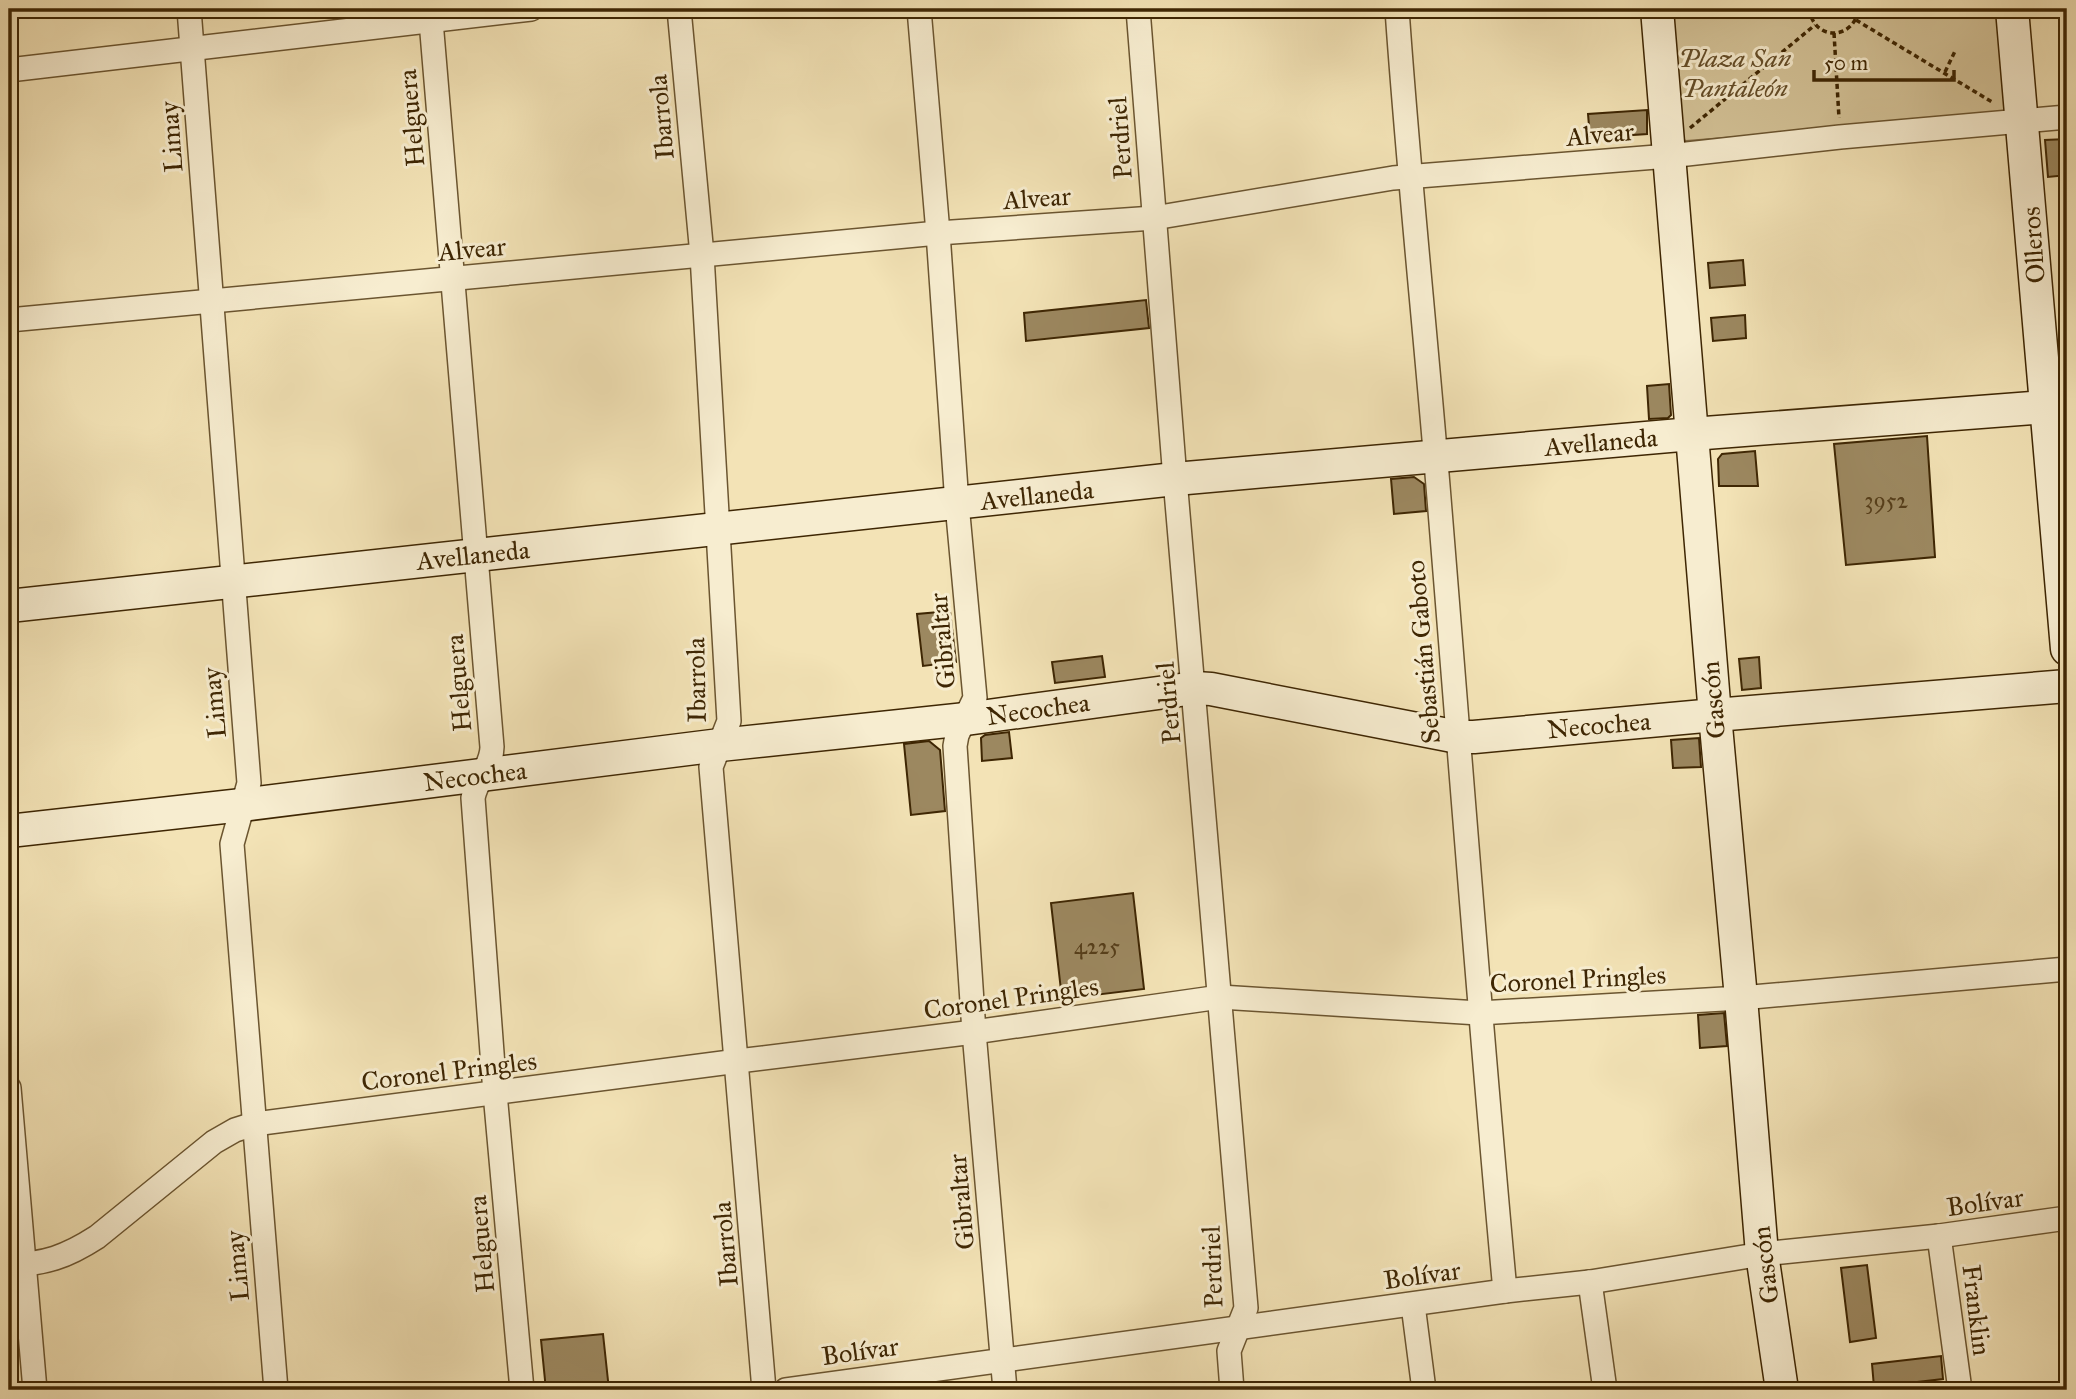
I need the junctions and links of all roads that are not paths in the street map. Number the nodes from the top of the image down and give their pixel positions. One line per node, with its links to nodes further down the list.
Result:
1 (189, 9): 11 (street, Limay)
2 (531, 9): 9 (street)
3 (679, 9): 19 (street, Ibarrola)
4 (919, 9): 18 (street, Gibraltar)
5 (1138, 9): 17 (street, Perdriel)
6 (1397, 9): 16 (street, Sebastián Gaboto)
7 (1657, 9): 15 (street, Gascón)
8 (2012, 9): 14 (street, Olleros)
9 (431, 15): 10 (street); 20 (street, Helguera)
10 (397, 16): 11 (street)
11 (192, 47): 12 (street); 21 (street, Limay)
12 (9, 70)
13 (2067, 117): 14 (street, Alvear)
14 (2023, 120): 15 (street, Alvear); 23 (street, Olleros)
15 (1669, 156): 16 (street, Alvear); 24 (street, Gascón)
16 (1409, 177): 17 (street, Alvear); 25 (street, Sebastián Gaboto)
17 (1154, 218): 18 (street, Alvear); 26 (street, Perdriel)
18 (939, 233): 19 (street, Alvear); 27 (street, Gibraltar)
19 (702, 255): 20 (street, Alvear); 28 (street, Ibarrola)
20 (452, 279): 21 (street, Alvear); 29 (street, Helguera)
21 (211, 302): 22 (street, Alvear); 30 (street, Limay)
22 (9, 320)
23 (2056, 406): 24 (street, Avellaneda); 32 (street, Olleros)
24 (1692, 434): 25 (street, Avellaneda); 35 (street, Gascón)
25 (1435, 457): 26 (street, Avellaneda); 37 (street, Sebastián Gaboto)
26 (1175, 479): 27 (street, Avellaneda); 34 (street, Perdriel)
27 (957, 504): 28 (street, Avellaneda); 36 (street, Gibraltar)
28 (716, 529): 29 (street, Avellaneda); 38 (street, Ibarrola)
29 (475, 554): 30 (street, Avellaneda); 39 (street, Helguera)
30 (232, 583): 31 (street, Avellaneda); 40 (street, Limay)
31 (9, 606)
32 (2067, 649)
33 (2067, 686): 35 (street, Necochea)
34 (1195, 688): 36 (street, Necochea); 37 (street, Necochea); 43 (street, Perdriel)
35 (1714, 715): 37 (street, Necochea); 44 (street, Gascón)
36 (966, 719): 38 (street, Necochea); 46 (street, Gibraltar)
37 (1458, 737): 45 (street, Sebastián Gaboto)
38 (720, 744): 39 (street, Necochea); 47 (street, Ibarrola)
39 (482, 775): 40 (street, Necochea); 49 (street, Helguera)
40 (242, 805): 41 (street, Necochea); 50 (street, Limay)
41 (9, 831)
42 (2067, 969): 44 (street, Coronel Pringles)
43 (1220, 997): 45 (street, Coronel Pringles); 46 (street, Coronel Pringles); 58 (street, Perdriel)
44 (1741, 998): 45 (street, Coronel Pringles); 53 (street, Gascón)
45 (1479, 1013): 56 (street, Sebastián Gaboto)
46 (974, 1032): 47 (street, Coronel Pringles); 59 (street, Gibraltar)
47 (738, 1061): 49 (street, Coronel Pringles); 63 (street, Ibarrola)
48 (9, 1088): 54 (street)
49 (495, 1093): 50 (street, Coronel Pringles); 62 (street, Helguera)
50 (254, 1124): 54 (street, Coronel Pringles); 61 (street, Limay)
51 (2067, 1218): 52 (street, Bolívar)
52 (1939, 1236): 53 (street, Bolívar); 70 (street, Franklin)
53 (1762, 1254): 55 (street, Bolívar); 69 (street, Gascón)
54 (16, 1265): 60 (street)
55 (1590, 1282): 56 (street, Bolívar); 68 (street)
56 (1505, 1291): 57 (street, Bolívar)
57 (1413, 1305): 58 (street, Bolívar); 67 (street)
58 (1237, 1329): 59 (street, Bolívar); 66 (street, Perdriel)
59 (1003, 1359): 64 (street, Bolívar); 65 (street, Gibraltar)
60 (35, 1390)
61 (275, 1390)
62 (522, 1390)
63 (764, 1390)
64 (786, 1390)
65 (1005, 1390)
66 (1232, 1390)
67 (1424, 1390)
68 (1605, 1390)
69 (1782, 1390)
70 (1959, 1390)

